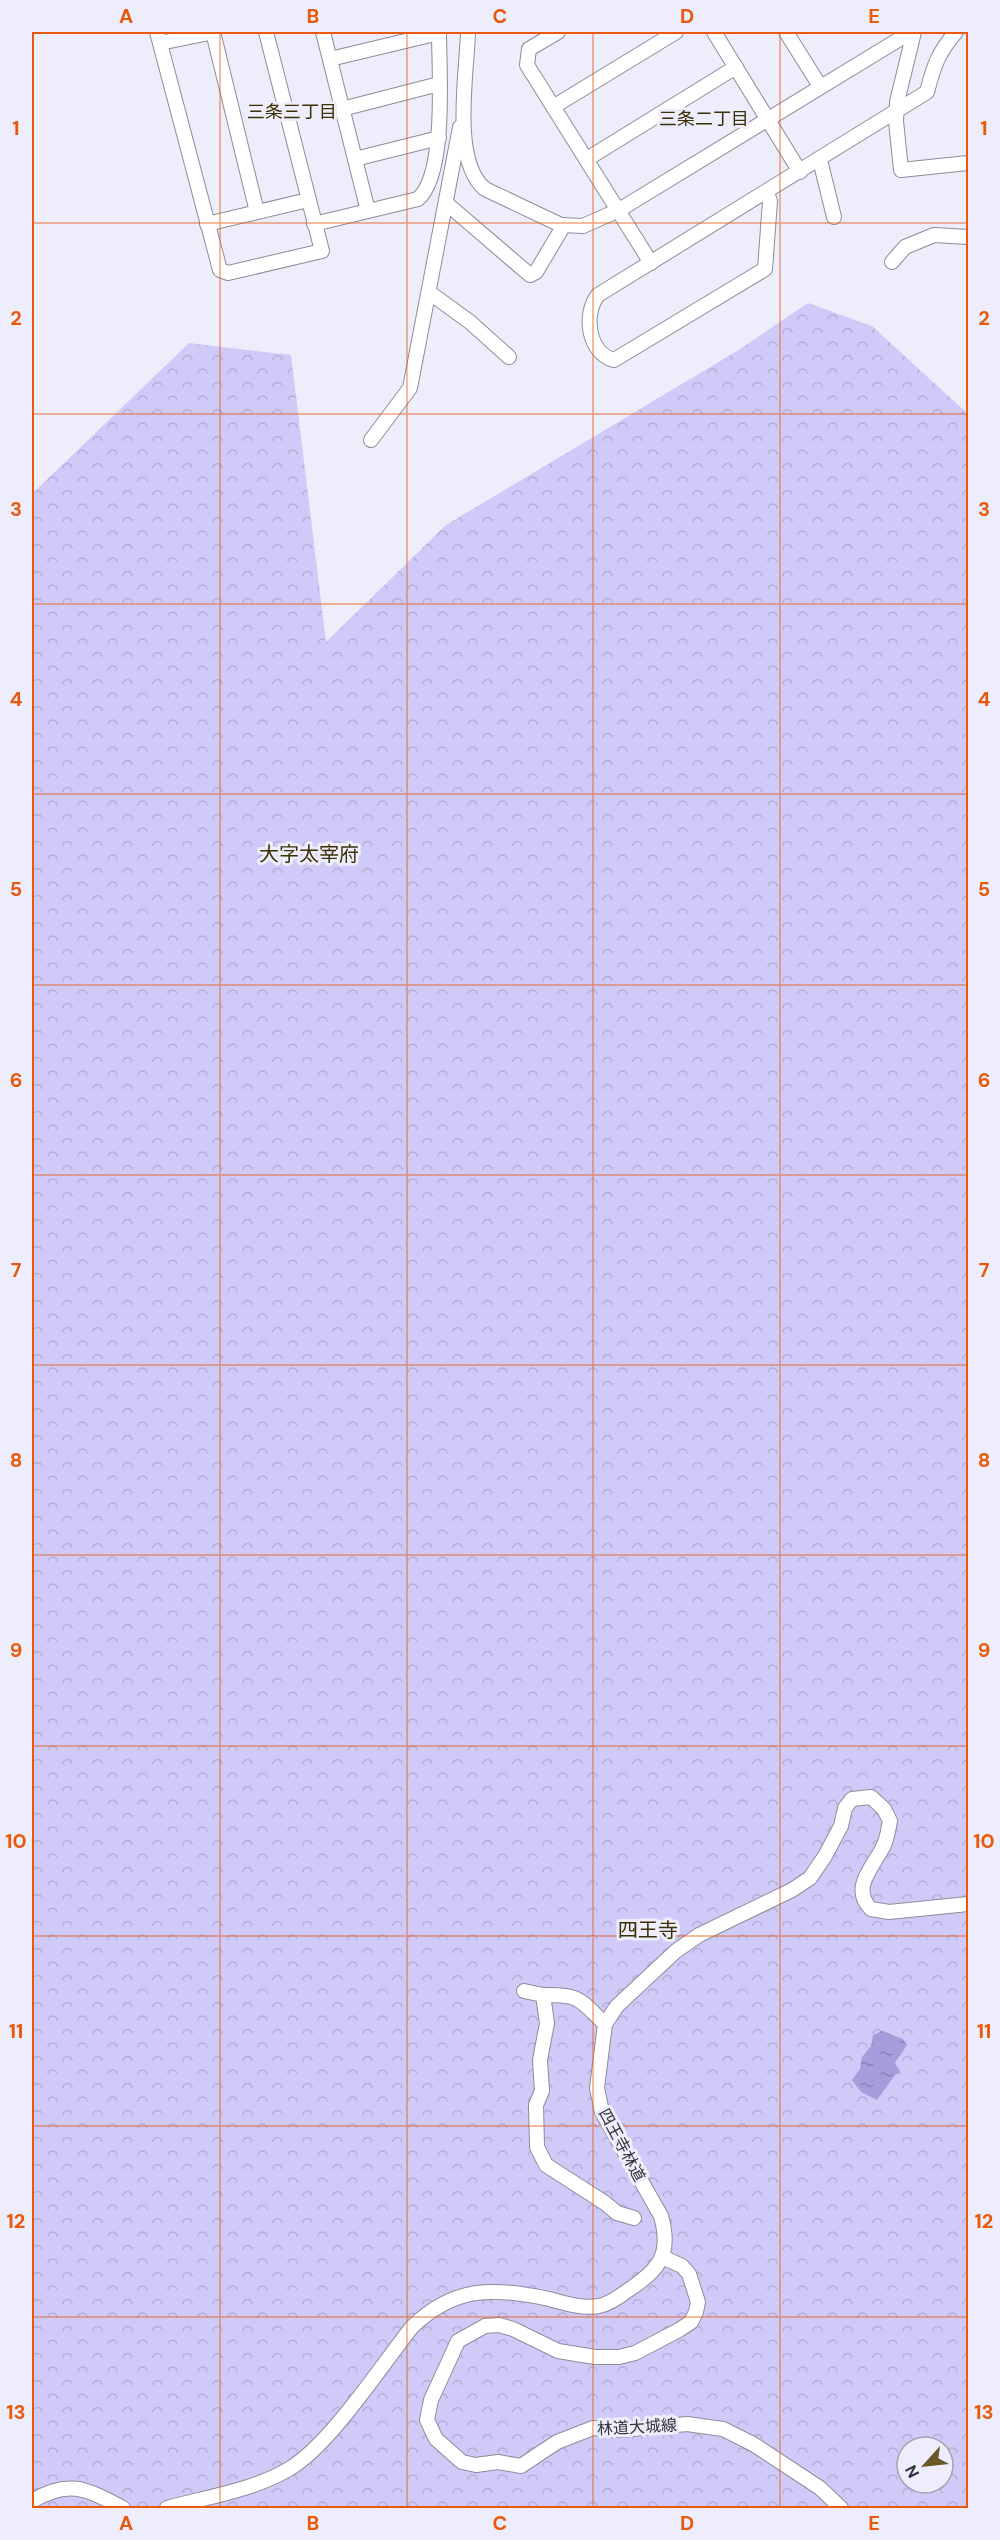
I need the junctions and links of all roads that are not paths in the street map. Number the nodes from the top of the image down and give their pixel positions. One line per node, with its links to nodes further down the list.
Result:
1 (213, 32): 12 (street); 33 (street)
2 (266, 32): 29 (street)
3 (323, 32): 13 (street)
4 (439, 32): 13 (street); 15 (street)
5 (468, 32): 18 (street)
6 (558, 32): 17 (street)
7 (676, 32): 17 (street)
8 (714, 32): 14 (street)
9 (788, 32): 16 (street)
10 (913, 32): 16 (street); 20 (street)
11 (956, 32): 20 (street)
12 (158, 37): 35 (street)
13 (330, 59): 19 (street)
14 (736, 67): 21 (street); 24 (street)
15 (439, 84): 19 (street); 22 (street)
16 (820, 86): 21 (street)
17 (553, 106): 24 (street)
18 (465, 108): 30 (street); 37 (street)
19 (342, 109): 23 (street)
20 (897, 112): 25 (street); 26 (street)
21 (767, 119): 27 (street); 31 (street)
22 (439, 138): 23 (street); 32 (street)
23 (355, 159): 32 (street)
24 (587, 159): 31 (street)
25 (820, 160): 27 (street); 34 (street)
26 (969, 163)
27 (800, 172): 28 (street)
28 (767, 193): 40 (street); 40 (street)
29 (308, 200): 33 (street); 36 (street)
30 (446, 203): 37 (street); 41 (street)
31 (619, 210): 37 (street); 40 (street)
32 (368, 211): 36 (street)
33 (257, 212): 35 (street)
34 (834, 217)
35 (207, 224): 36 (street)
36 (314, 224)
37 (564, 225)
38 (968, 237): 39 (street)
39 (892, 262)
40 (651, 263)
41 (430, 293): 42 (street); 43 (street)
42 (509, 357)
43 (371, 440)
44 (969, 1904): 47 (street)
45 (524, 1991): 46 (street)
46 (543, 1995): 47 (street); 48 (street)
47 (605, 2024): 49 (street, 四王寺林道)
48 (634, 2218)
49 (662, 2257): 52 (street); 53 (street, 林道大城線)
50 (32, 2500): 51 (street)
51 (123, 2508)
52 (167, 2508)
53 (841, 2508)

